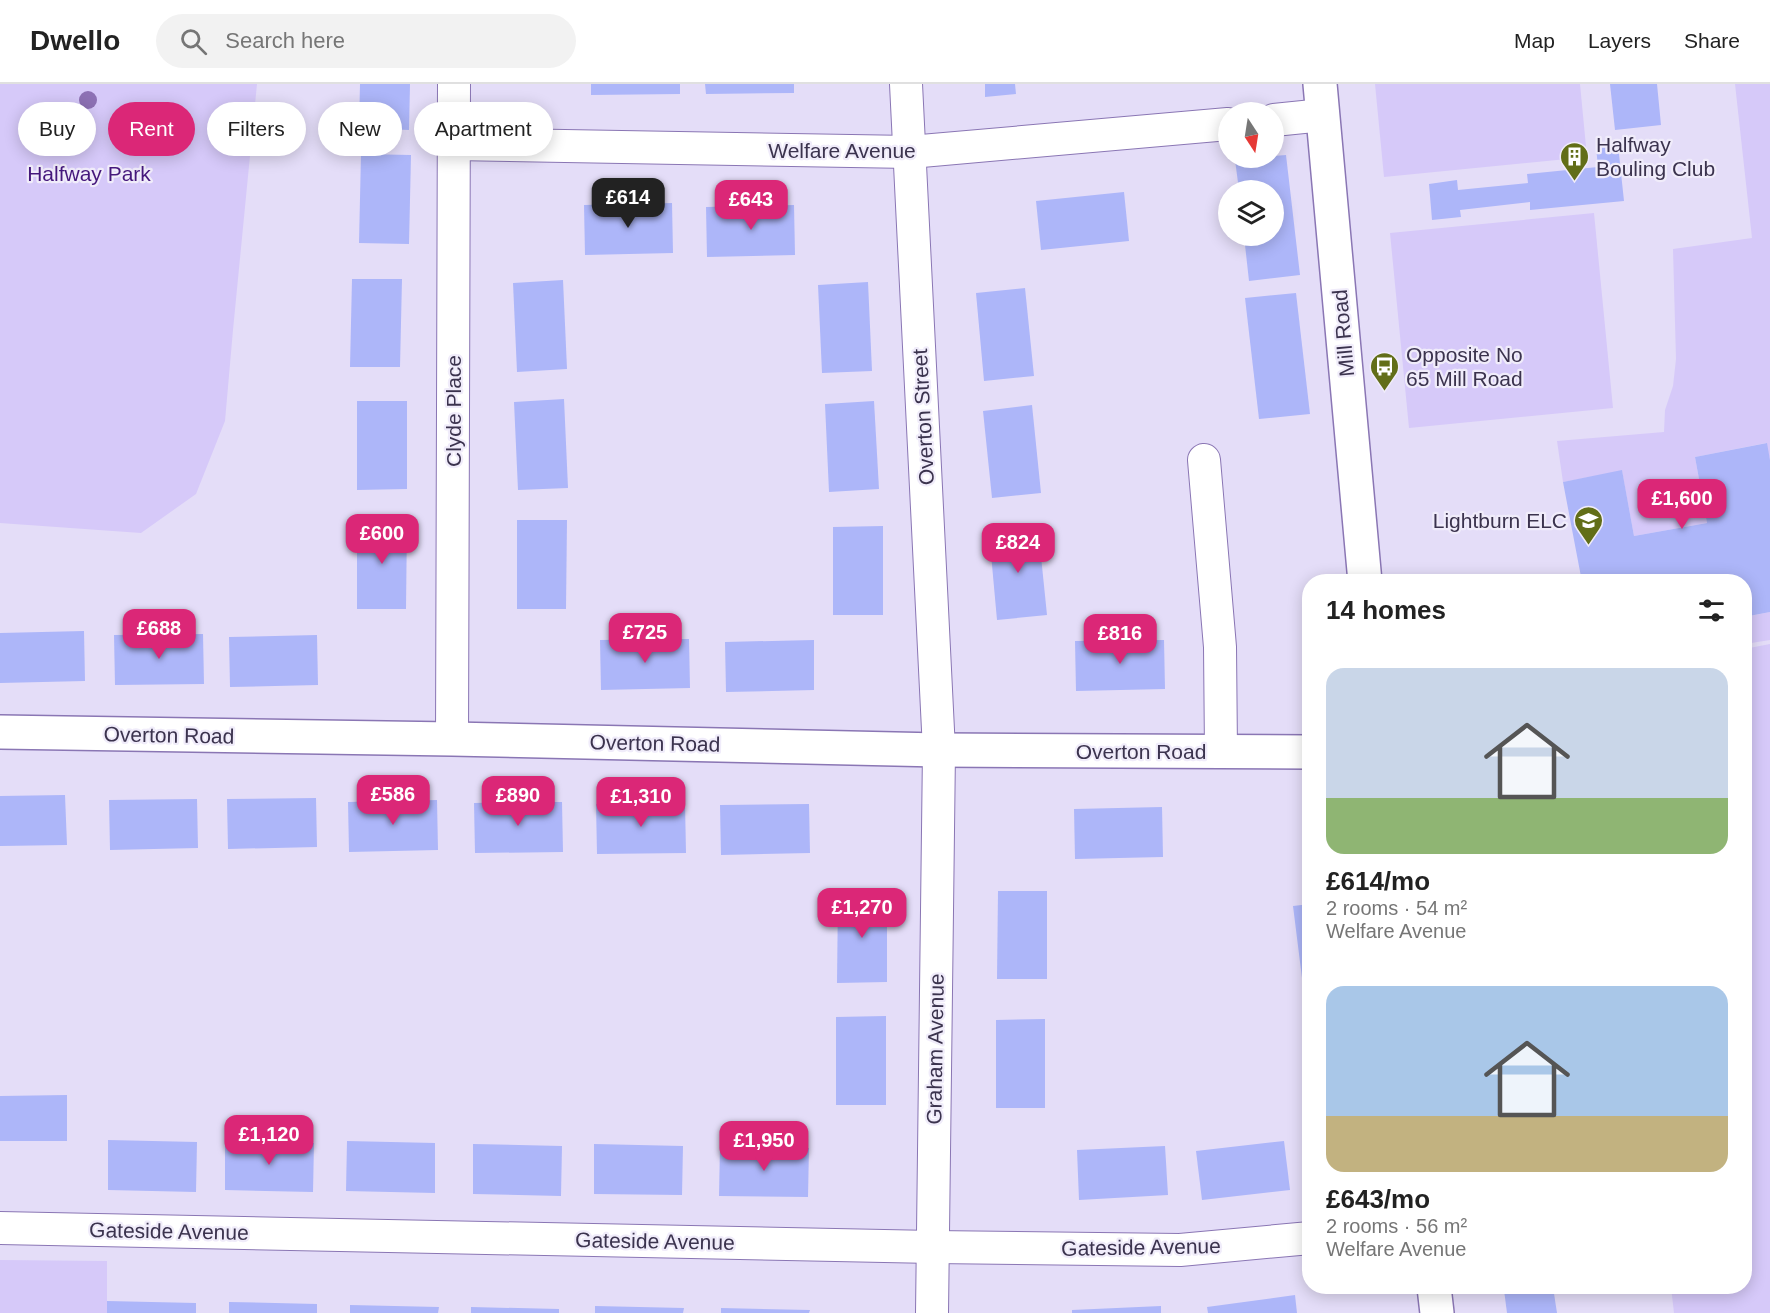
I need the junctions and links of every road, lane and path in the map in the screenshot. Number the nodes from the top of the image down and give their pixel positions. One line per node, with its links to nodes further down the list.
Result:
1 (454, 84): 4 (street, Clyde Place)
2 (906, 84): 8 (street, Overton Street)
3 (1322, 100): 5 (street); 11 (street, Mill Road)
4 (454, 102)
5 (1284, 116)
6 (1218, 125): 8 (street, Welfare Avenue)
7 (553, 146): 8 (street, Welfare Avenue)
8 (910, 152): 14 (street, Overton Street)
9 (454, 156): 13 (street, Clyde Place)
10 (1204, 460): 15 (street)
11 (1364, 574)
12 (0, 732): 13 (street, Overton Road)
13 (452, 739): 14 (street, Overton Road)
14 (939, 750): 15 (street, Overton Road); 19 (street, Graham Avenue)
15 (1221, 752): 16 (street, Overton Road)
16 (1302, 752)
17 (0, 1228): 19 (street, Gateside Avenue)
18 (1302, 1239): 19 (street, Gateside Avenue)
19 (933, 1247): 21 (street, Graham Avenue)
20 (1435, 1294): 22 (street)
21 (932, 1313)
22 (1437, 1313)

